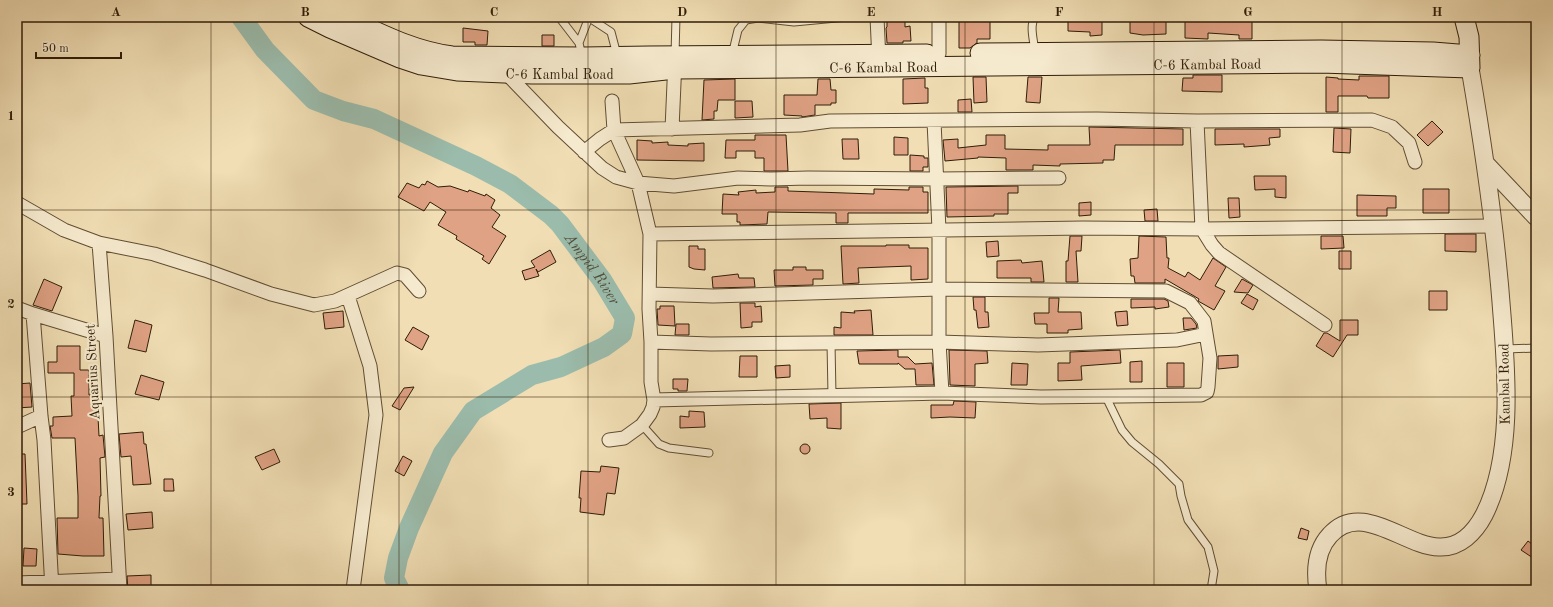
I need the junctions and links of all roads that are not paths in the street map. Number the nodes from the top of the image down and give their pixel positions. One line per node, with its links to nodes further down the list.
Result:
1 (308, 17): 19 (main road, C-6 Kambal Road)
2 (344, 17): 11 (main road, C-6 Kambal Road)
3 (559, 17): 11 (lane)
4 (589, 17): 11 (lane); 15 (lane)
5 (676, 17): 18 (lane)
6 (847, 17): 14 (lane)
7 (877, 17): 16 (street)
8 (939, 17): 13 (street)
9 (1035, 17): 12 (lane)
10 (1464, 17): 17 (main road, Kambal Road)
11 (581, 50): 15 (main road, C-6 Kambal Road)
12 (1035, 52): 13 (main road, C-6 Kambal Road); 17 (main road, C-6 Kambal Road)
13 (939, 54): 16 (main road, C-6 Kambal Road)
14 (732, 55): 16 (main road, C-6 Kambal Road); 18 (main road, C-6 Kambal Road)
15 (618, 57): 18 (main road, C-6 Kambal Road)
16 (878, 60): 17 (main road, C-6 Kambal Road); 18 (main road, C-6 Kambal Road)
17 (1470, 61): 27 (street, Kambal Road)
18 (675, 62): 19 (main road, C-6 Kambal Road); 23 (street)
19 (505, 72): 25 (street)
20 (612, 101): 24 (street)
21 (934, 122): 22 (street); 23 (street); 29 (street)
22 (1197, 122): 26 (street); 34 (street)
23 (672, 129): 24 (street)
24 (614, 130): 25 (street); 30 (street)
25 (584, 152): 30 (street)
26 (1414, 162)
27 (1486, 164): 32 (street); 33 (street, Kambal Road)
28 (1059, 178): 29 (street)
29 (937, 179): 30 (street); 35 (street)
30 (638, 183): 36 (street)
31 (17, 203): 37 (street)
32 (1536, 217)
33 (1494, 226): 34 (street); 51 (street, Kambal Road)
34 (1202, 229): 35 (street); 44 (street)
35 (939, 230): 36 (street); 38 (street)
36 (650, 234): 40 (street)
37 (99, 243): 41 (street); 46 (street, Aquarius Street)
38 (939, 289): 40 (street); 45 (street); 48 (street)
39 (419, 291): 41 (street)
40 (650, 294): 47 (street)
41 (348, 296): 64 (street)
42 (17, 308): 43 (street)
43 (33, 314): 46 (street); 56 (street)
44 (1325, 325)
45 (1206, 334): 48 (street); 54 (street)
46 (106, 336): 62 (street, Aquarius Street)
47 (651, 342): 49 (street); 55 (street)
48 (939, 342): 49 (street); 52 (street)
49 (831, 343): 53 (lane)
50 (1536, 348): 51 (lane)
51 (1505, 349): 66 (street, Kambal Road)
52 (942, 393): 53 (street); 54 (street)
53 (832, 395): 55 (street)
54 (1106, 397): 65 (lane)
55 (654, 400): 57 (street)
56 (41, 416): 58 (street); 63 (street)
57 (642, 425): 59 (street); 60 (lane)
58 (17, 427)
59 (609, 440)
60 (709, 453)
61 (17, 583): 63 (street)
62 (119, 584): 63 (street)
63 (52, 586)
64 (353, 590)
65 (1211, 590)
66 (1318, 590)

